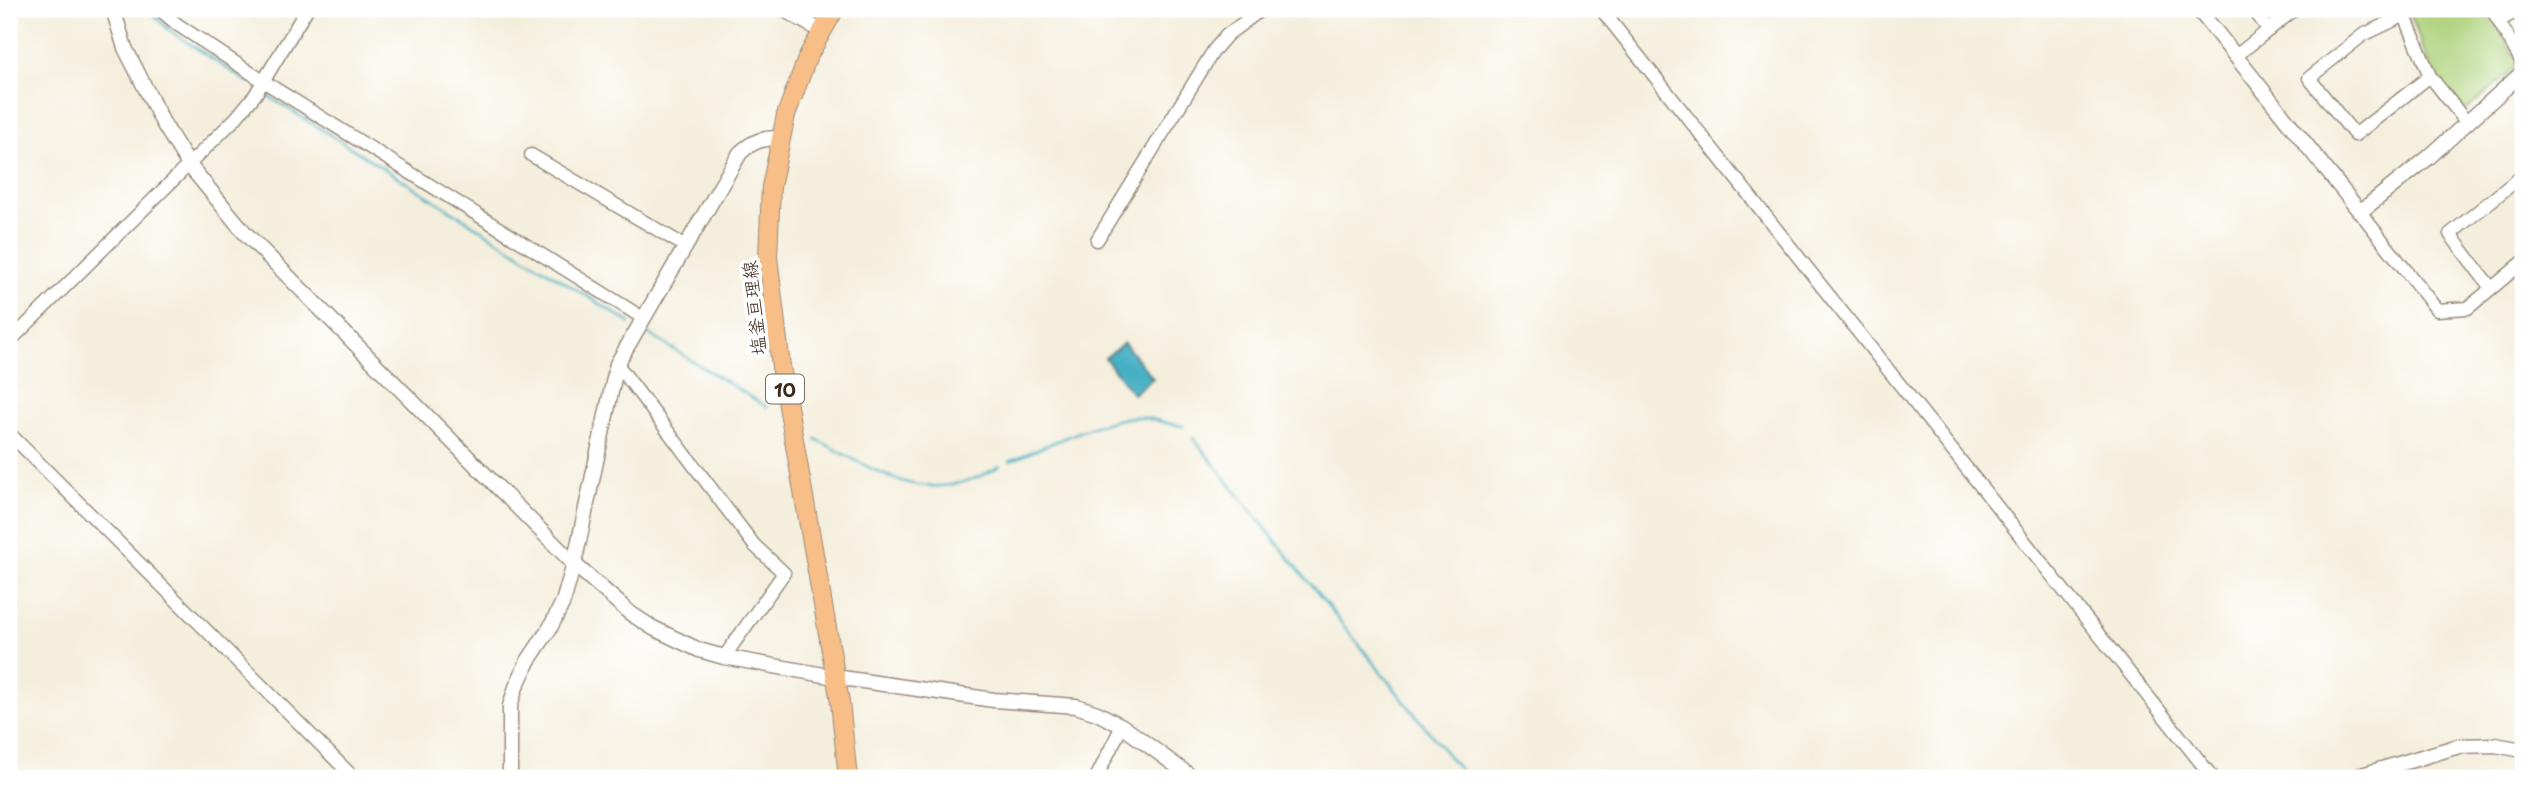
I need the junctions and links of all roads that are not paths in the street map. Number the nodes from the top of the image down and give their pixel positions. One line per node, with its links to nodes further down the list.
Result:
1 (113, 9): 25 (street)
2 (159, 9): 21 (street)
3 (307, 9): 21 (street)
4 (783, 9): 16 (street)
5 (835, 9): 16 (main road, 塩釜亘理線 / 10)
6 (1262, 9): 28 (street)
7 (1601, 9): 46 (street)
8 (2198, 9): 17 (street)
9 (2253, 9): 15 (street)
10 (2295, 9): 15 (street)
11 (2492, 9): 14 (street)
12 (2521, 9): 14 (street)
13 (2403, 12): 20 (street); 20 (street)
14 (2500, 21): 18 (street)
15 (2269, 30): 17 (street)
16 (821, 32): 23 (main road, 塩釜亘理線 / 10)
17 (2236, 57): 27 (street)
18 (2523, 64)
19 (2523, 72): 22 (street)
20 (2430, 76): 22 (street)
21 (263, 81): 25 (street); 32 (street)
22 (2467, 123): 27 (street)
23 (780, 138): 29 (street); 38 (main road, 塩釜亘理線 / 10)
24 (531, 155): 29 (street)
25 (189, 165): 33 (street); 36 (street)
26 (2523, 175): 31 (street)
27 (2360, 212): 31 (street)
28 (1097, 240)
29 (685, 246): 32 (street)
30 (2523, 262): 31 (street)
31 (2491, 288)
32 (643, 318): 34 (street)
33 (9, 342)
34 (617, 364): 36 (street); 37 (street)
35 (9, 433): 41 (street)
36 (574, 564): 37 (street); 42 (street)
37 (724, 657): 38 (street)
38 (835, 677): 39 (street); 43 (main road, 塩釜亘理線 / 10)
39 (1122, 726): 44 (street); 45 (street)
40 (2523, 750): 47 (street)
41 (354, 778)
42 (510, 778)
43 (848, 778)
44 (1096, 778)
45 (1193, 778)
46 (2213, 778)
47 (2352, 778)

